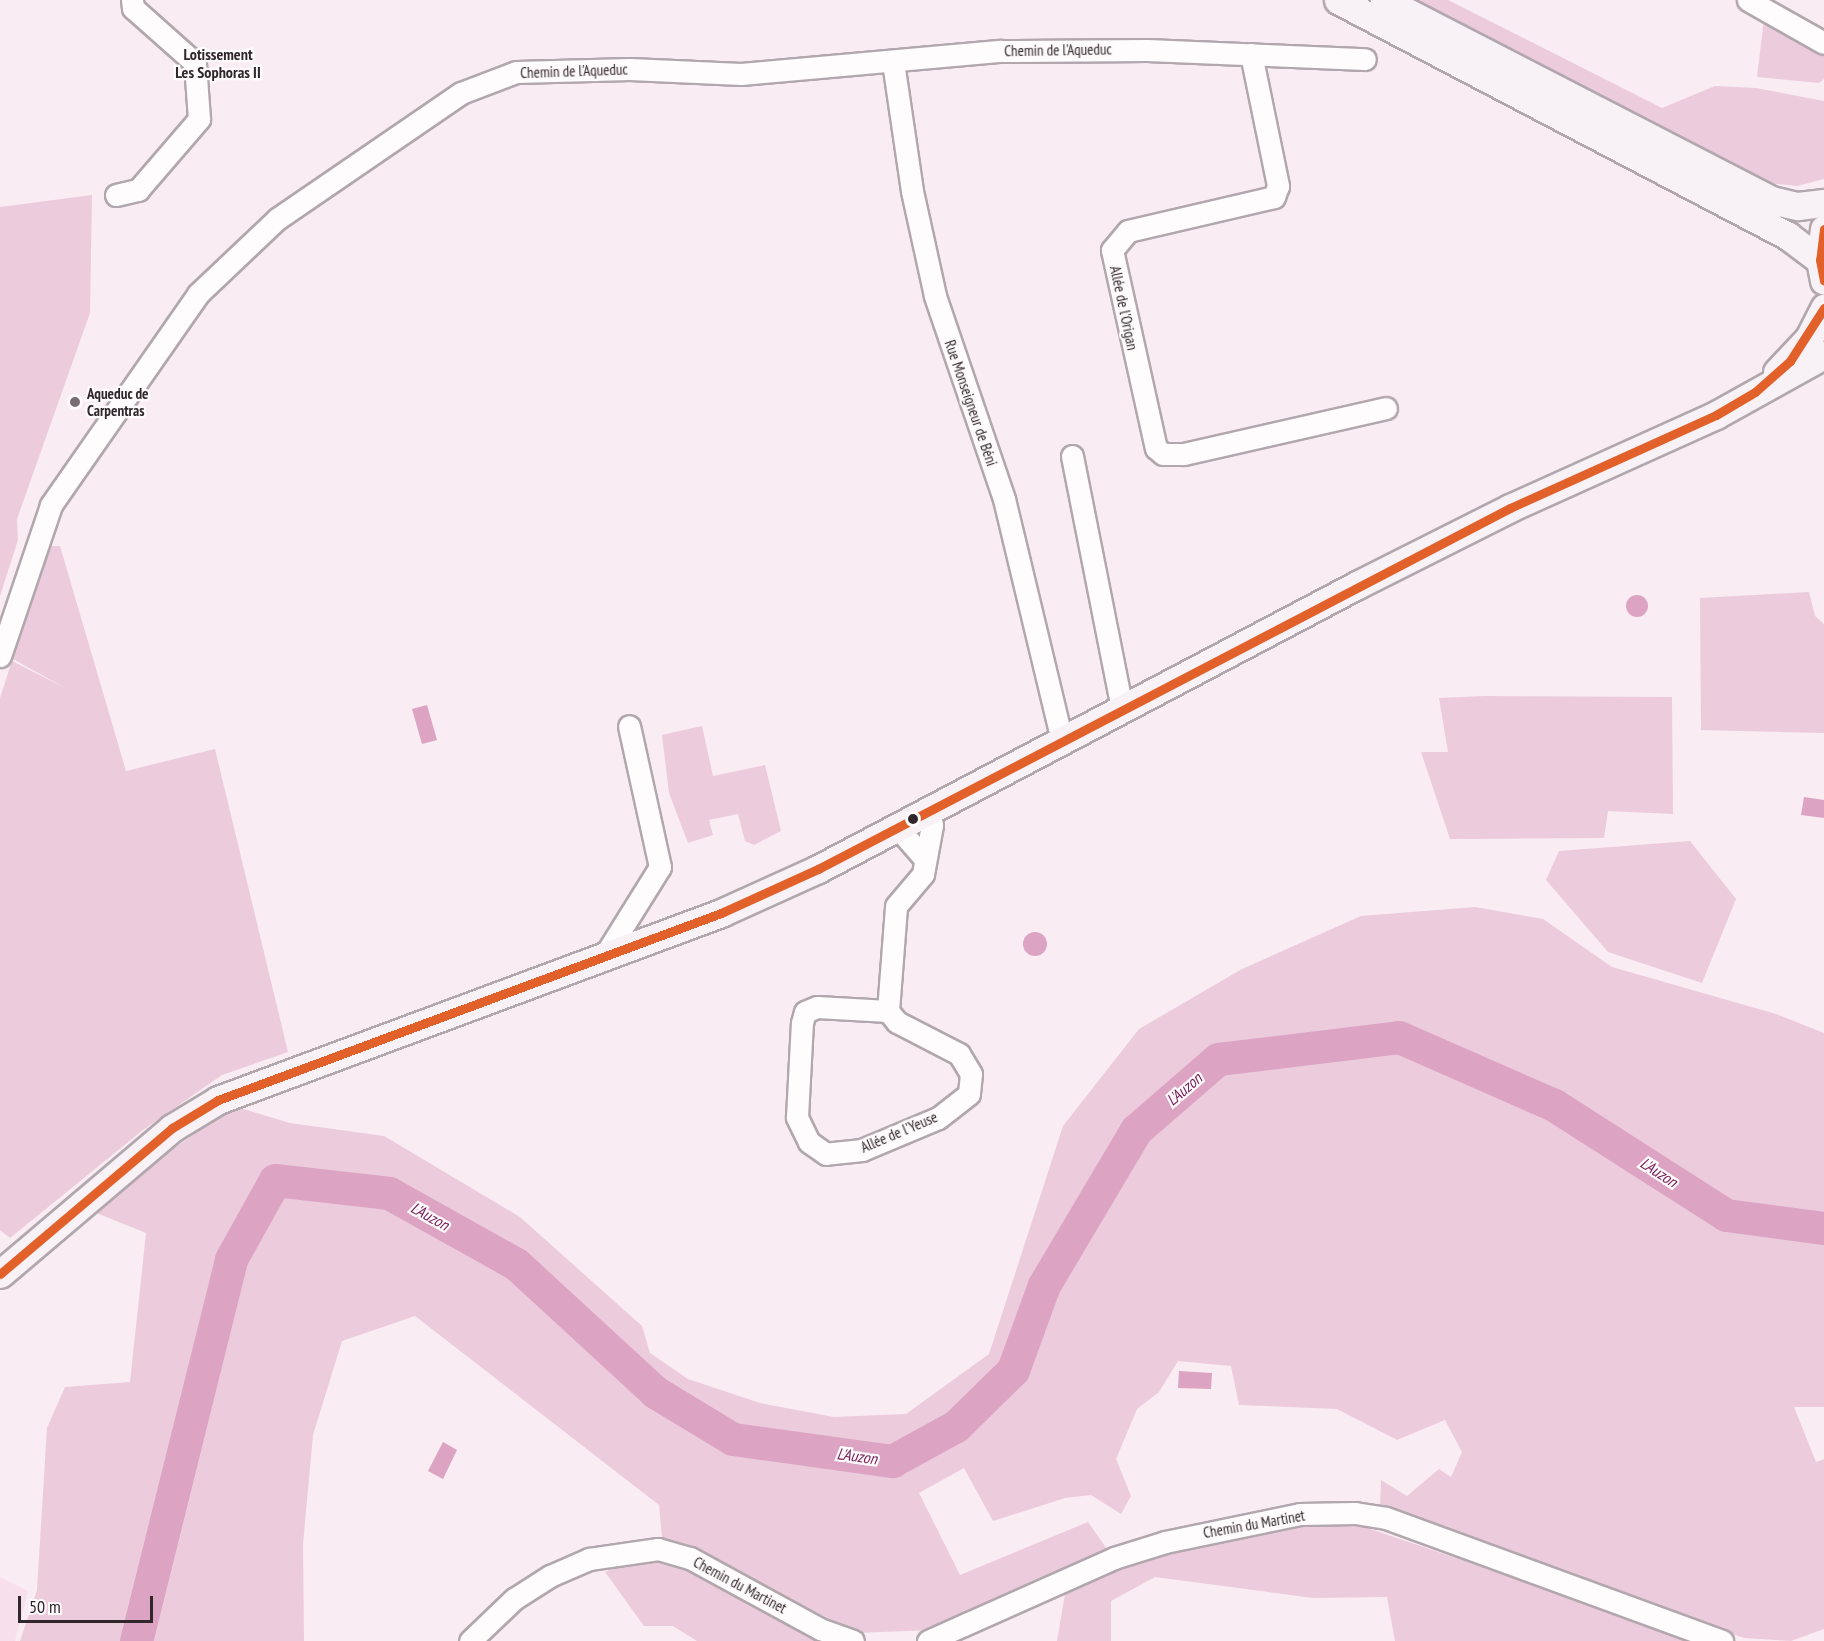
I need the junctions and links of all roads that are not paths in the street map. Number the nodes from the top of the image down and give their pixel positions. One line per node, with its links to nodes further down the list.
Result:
1 (132, 0): 9 (street)
2 (1338, 0): 12 (main road)
3 (1384, 0): 10 (main road)
4 (1754, 2): 5 (street)
5 (1824, 43)
6 (1251, 54): 7 (street, Chemin de l'Aqueduc); 8 (street, Chemin de l'Aqueduc); 16 (street, Allée de l'Origan)
7 (1365, 59)
8 (893, 62): 18 (street, Chemin de l'Aqueduc); 21 (street, Rue Monseigneur de Béni)
9 (116, 195)
10 (1824, 203)
11 (1824, 230): 12 (main road)
12 (1822, 270)
13 (1824, 308): 15 (main road)
14 (1824, 355): 15 (main road)
15 (1755, 392): 19 (main road)
16 (1386, 408)
17 (1072, 456): 19 (street)
18 (0, 656)
19 (1122, 709): 21 (main road)
20 (629, 726): 25 (street)
21 (1062, 741): 22 (main road)
22 (928, 812): 23 (main road); 24 (street)
23 (898, 828): 24 (street); 25 (main road)
24 (924, 858): 26 (street)
25 (605, 955): 27 (main road)
26 (888, 1011): 26 (street, Allée de l'Yeuse)
27 (0, 1274)
28 (470, 1641): 29 (street, Chemin du Martinet)
29 (853, 1641)
30 (928, 1641): 31 (street, Chemin du Martinet)
31 (1722, 1641)

